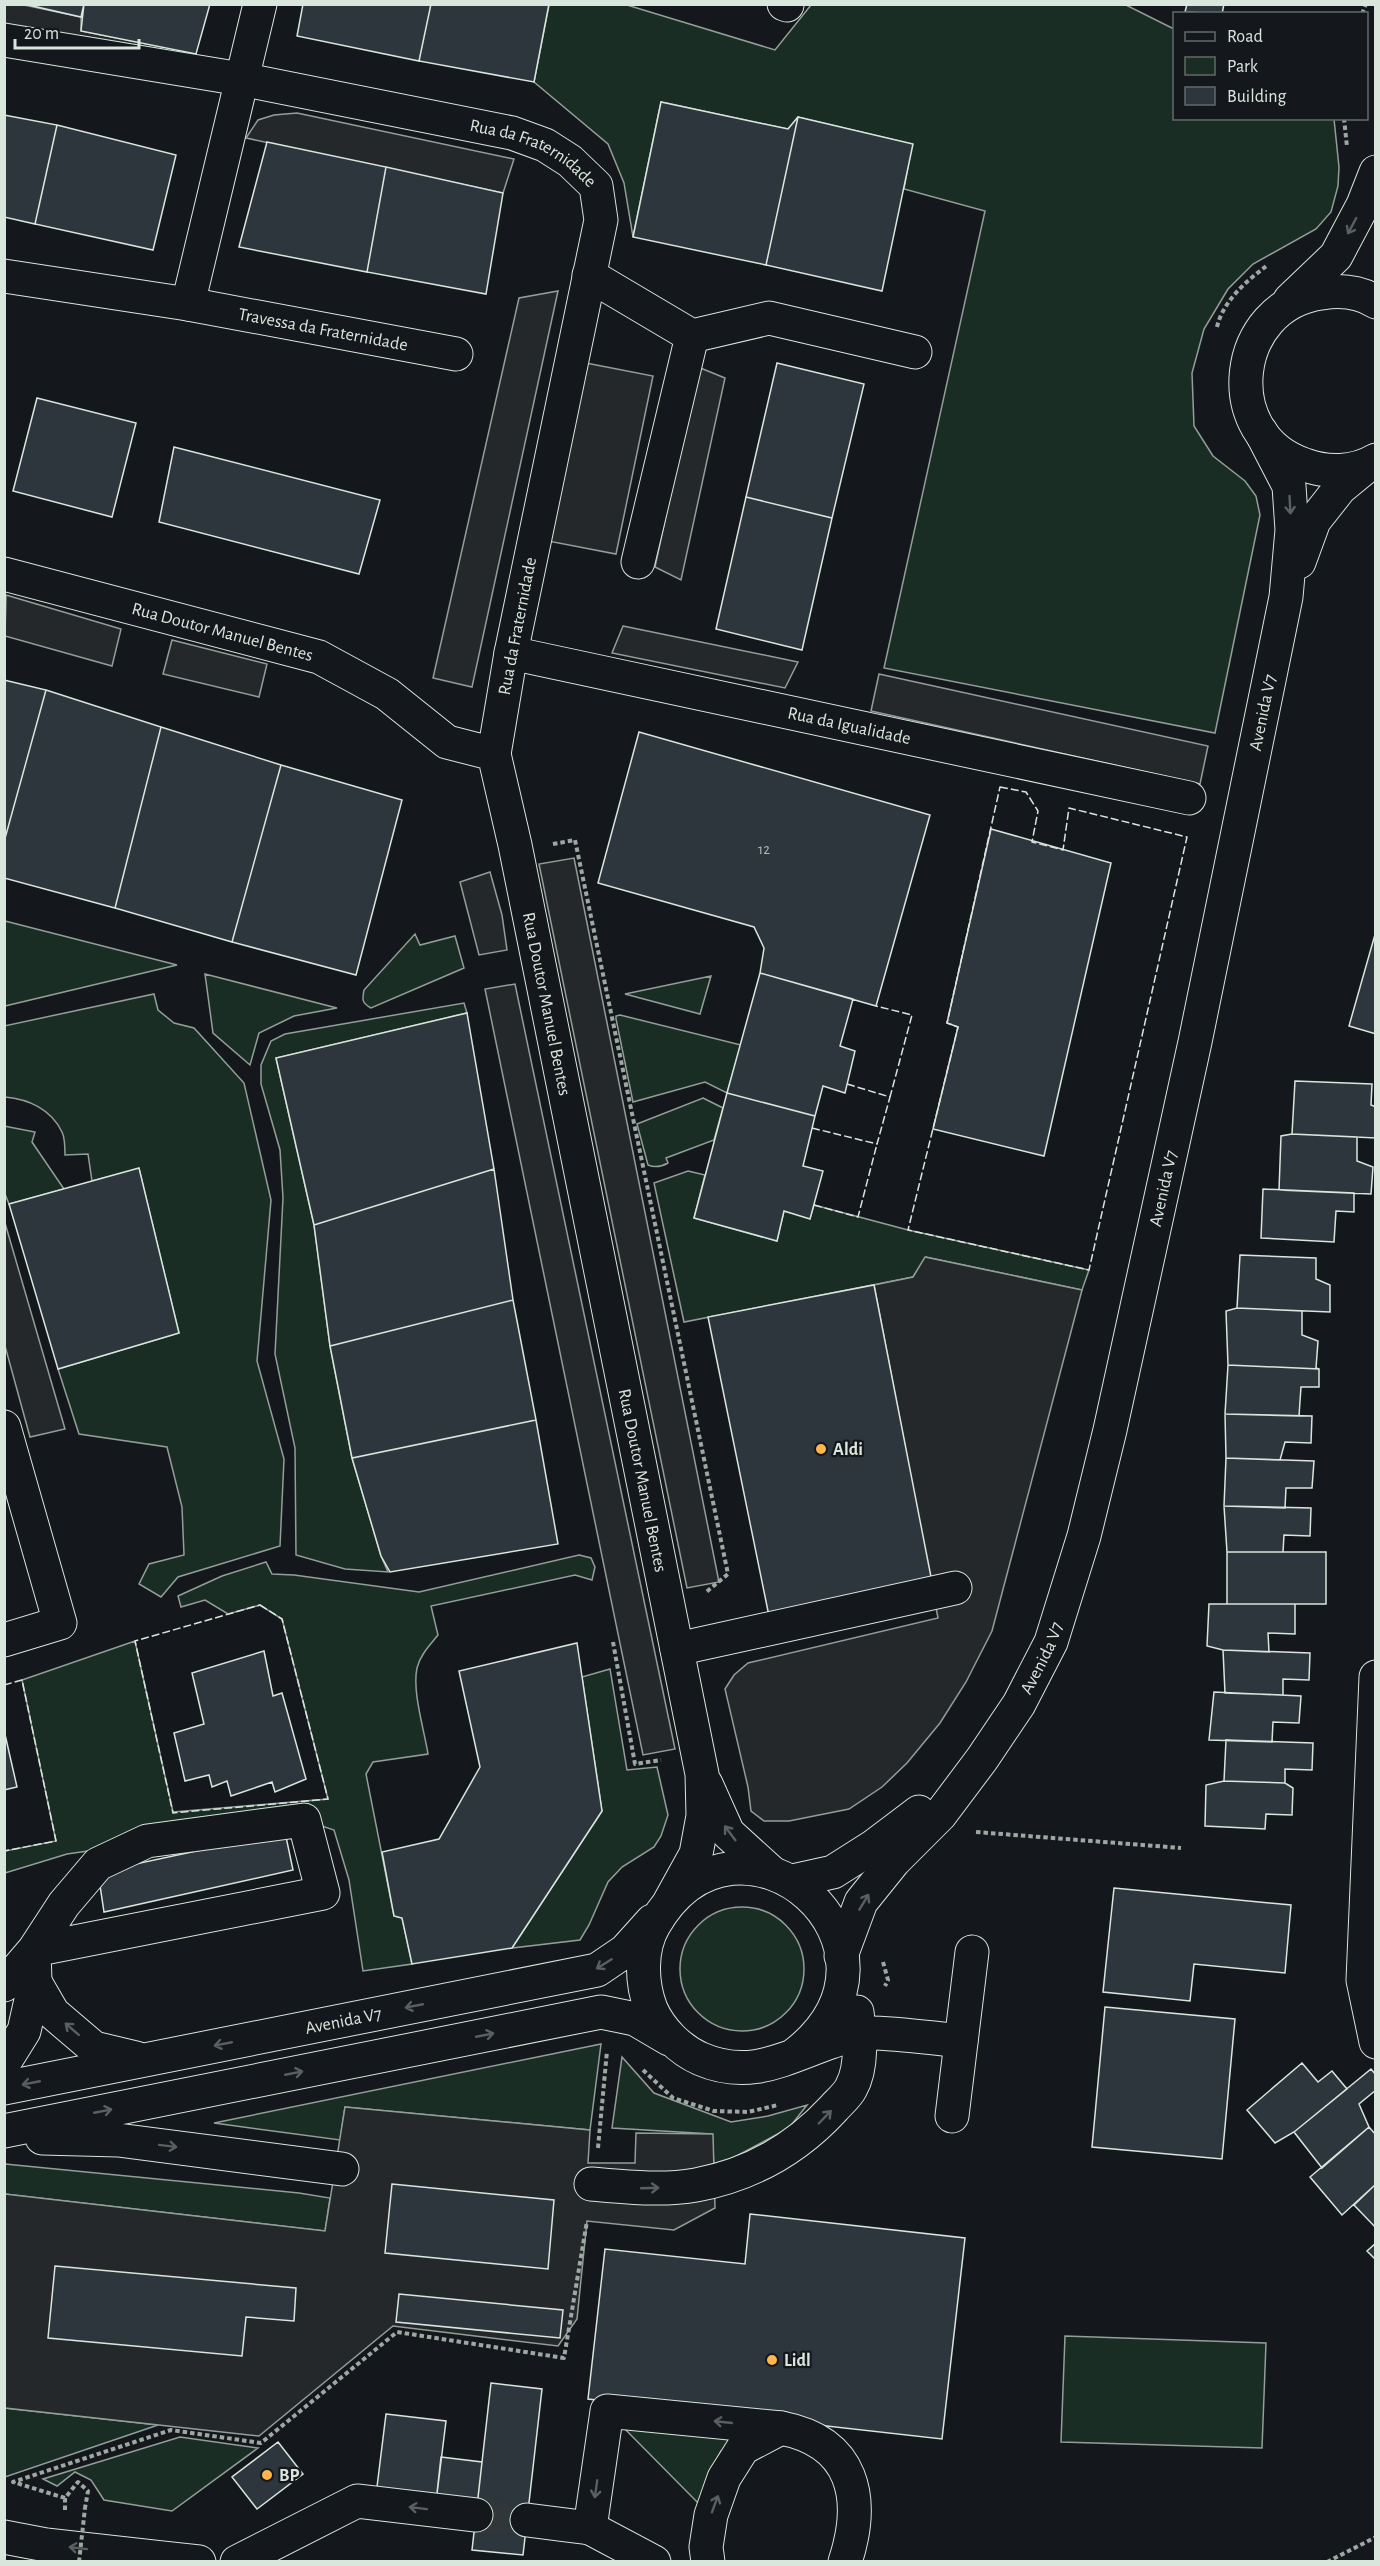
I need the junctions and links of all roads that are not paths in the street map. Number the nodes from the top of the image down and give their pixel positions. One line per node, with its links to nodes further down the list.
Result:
1 (260, 4): 3 (street)
2 (4, 40): 3 (street, Rua da Fraternidade)
3 (242, 79): 5 (street, Rua da Fraternidade); 8 (street)
4 (1376, 172): 9 (street, one-way to 9)
5 (589, 275): 10 (street); 18 (street, Rua da Fraternidade)
6 (4, 276): 8 (street, Travessa da Fraternidade)
7 (1376, 302): 9 (street)
8 (188, 304): 12 (street, Travessa da Fraternidade)
9 (1268, 321): 13 (street, Avenida V7)
10 (692, 336): 11 (street); 15 (street)
11 (915, 352)
12 (456, 354)
13 (1261, 432): 14 (street); 17 (street, Avenida V7, one-way to 17)
14 (1373, 461): 17 (street, Avenida V7)
15 (638, 562)
16 (4, 574): 19 (street, Rua Doutor Manuel Bentes)
17 (1286, 597): 26 (street, Avenida V7)
18 (511, 653): 19 (street, Rua da Fraternidade); 20 (street, Rua da Igualidade)
19 (494, 754): 24 (street, Rua Doutor Manuel Bentes)
20 (1190, 798)
21 (4, 1427): 23 (street)
22 (955, 1588): 24 (street)
23 (4, 1640)
24 (677, 1649): 27 (street, Rua Doutor Manuel Bentes)
25 (1376, 1677): 33 (street)
26 (982, 1759): 28 (street, Avenida V7); 31 (street, Avenida V7, one-way to 26)
27 (702, 1774): 28 (street, one-way to 27); 29 (street)
28 (782, 1877): 29 (street); 31 (street)
29 (666, 1906): 37 (street); 39 (street, Avenida V7, one-way to 39)
30 (972, 1952): 35 (street)
31 (842, 1962): 34 (street); 38 (street)
32 (24, 1972): 32 (street); 39 (street, one-way to 32); 40 (street)
33 (1369, 1980): 36 (street)
34 (859, 2032): 35 (street); 38 (street); 46 (street, one-way to 34)
35 (961, 2041): 42 (street)
36 (1376, 2042)
37 (676, 2043): 38 (street); 43 (street, one-way to 37)
38 (793, 2056)
39 (143, 2060): 41 (street, Avenida V7, one-way to 41)
40 (4, 2063)
41 (4, 2088)
42 (952, 2116)
43 (4, 2131)
44 (4, 2138): 45 (street, one-way to 45)
45 (342, 2169)
46 (591, 2184)
47 (781, 2428): 50 (street, one-way to 50); 55 (street, one-way to 47); 56 (street)
48 (476, 2515): 53 (street, one-way to 53)
49 (527, 2520): 50 (street)
50 (590, 2528): 54 (street)
51 (4, 2536): 52 (street, one-way to 51)
52 (199, 2562)
53 (237, 2562)
54 (654, 2562)
55 (708, 2562)
56 (845, 2562)

